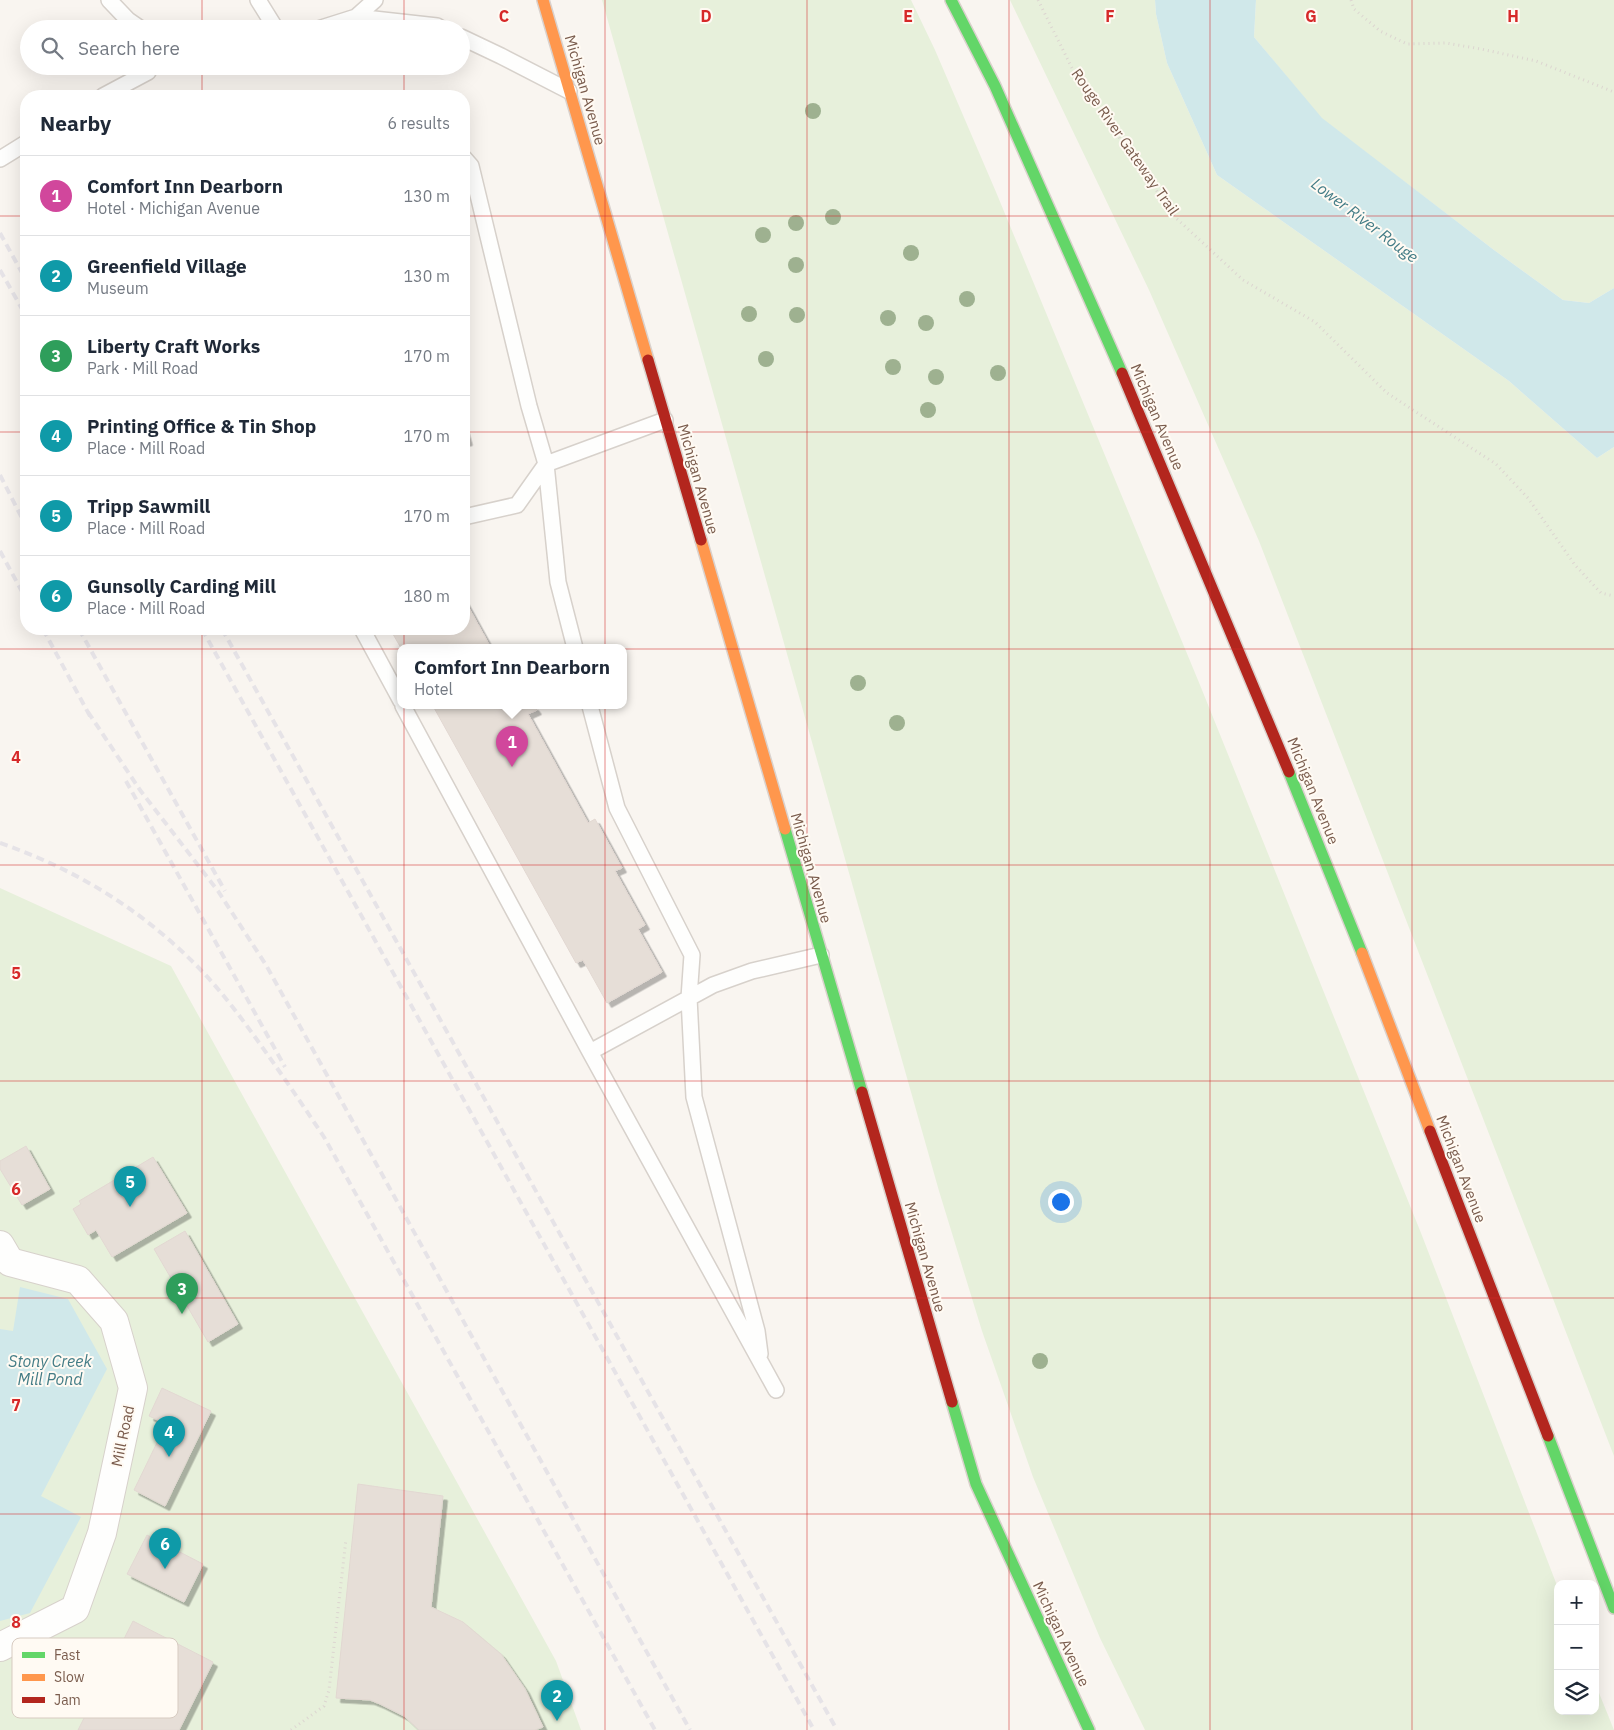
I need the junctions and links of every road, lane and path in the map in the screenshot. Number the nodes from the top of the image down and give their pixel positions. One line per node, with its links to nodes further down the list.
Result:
1 (110, 0): 9 (lane)
2 (258, 0): 10 (lane)
3 (375, 0): 8 (lane)
4 (543, 0): 16 (main road, Michigan Avenue)
5 (951, 0): 37 (main road, Michigan Avenue)
6 (1038, 0): 24 (path, Rouge River Gateway Trail)
7 (1351, 0): 17 (path)
8 (356, 17): 11 (lane); 12 (lane)
9 (128, 20)
10 (270, 20)
11 (346, 20)
12 (383, 20)
13 (470, 41): 16 (lane)
14 (142, 75): 15 (lane)
15 (114, 90)
16 (569, 92): 21 (main road, Michigan Avenue)
17 (1614, 92)
18 (20, 147): 19 (lane)
19 (0, 159)
20 (470, 165): 22 (lane)
21 (665, 420): 22 (lane); 30 (main road, Michigan Avenue)
22 (546, 464): 23 (lane); 26 (lane)
23 (470, 516)
24 (1614, 596)
25 (365, 635): 27 (lane)
26 (575, 644)
27 (397, 694)
28 (405, 709): 32 (lane)
29 (591, 709): 31 (lane)
30 (821, 955): 31 (lane); 42 (main road, Michigan Avenue)
31 (689, 998): 32 (lane); 34 (lane)
32 (590, 1052): 34 (lane)
33 (0, 1245): 38 (street, Mill Road)
34 (761, 1363): 35 (lane)
35 (776, 1390)
36 (346, 1539): 41 (path)
37 (1614, 1608)
38 (18, 1638)
39 (12, 1641): 40 (street, Mill Road)
40 (0, 1647)
41 (291, 1730)
42 (1089, 1730)

